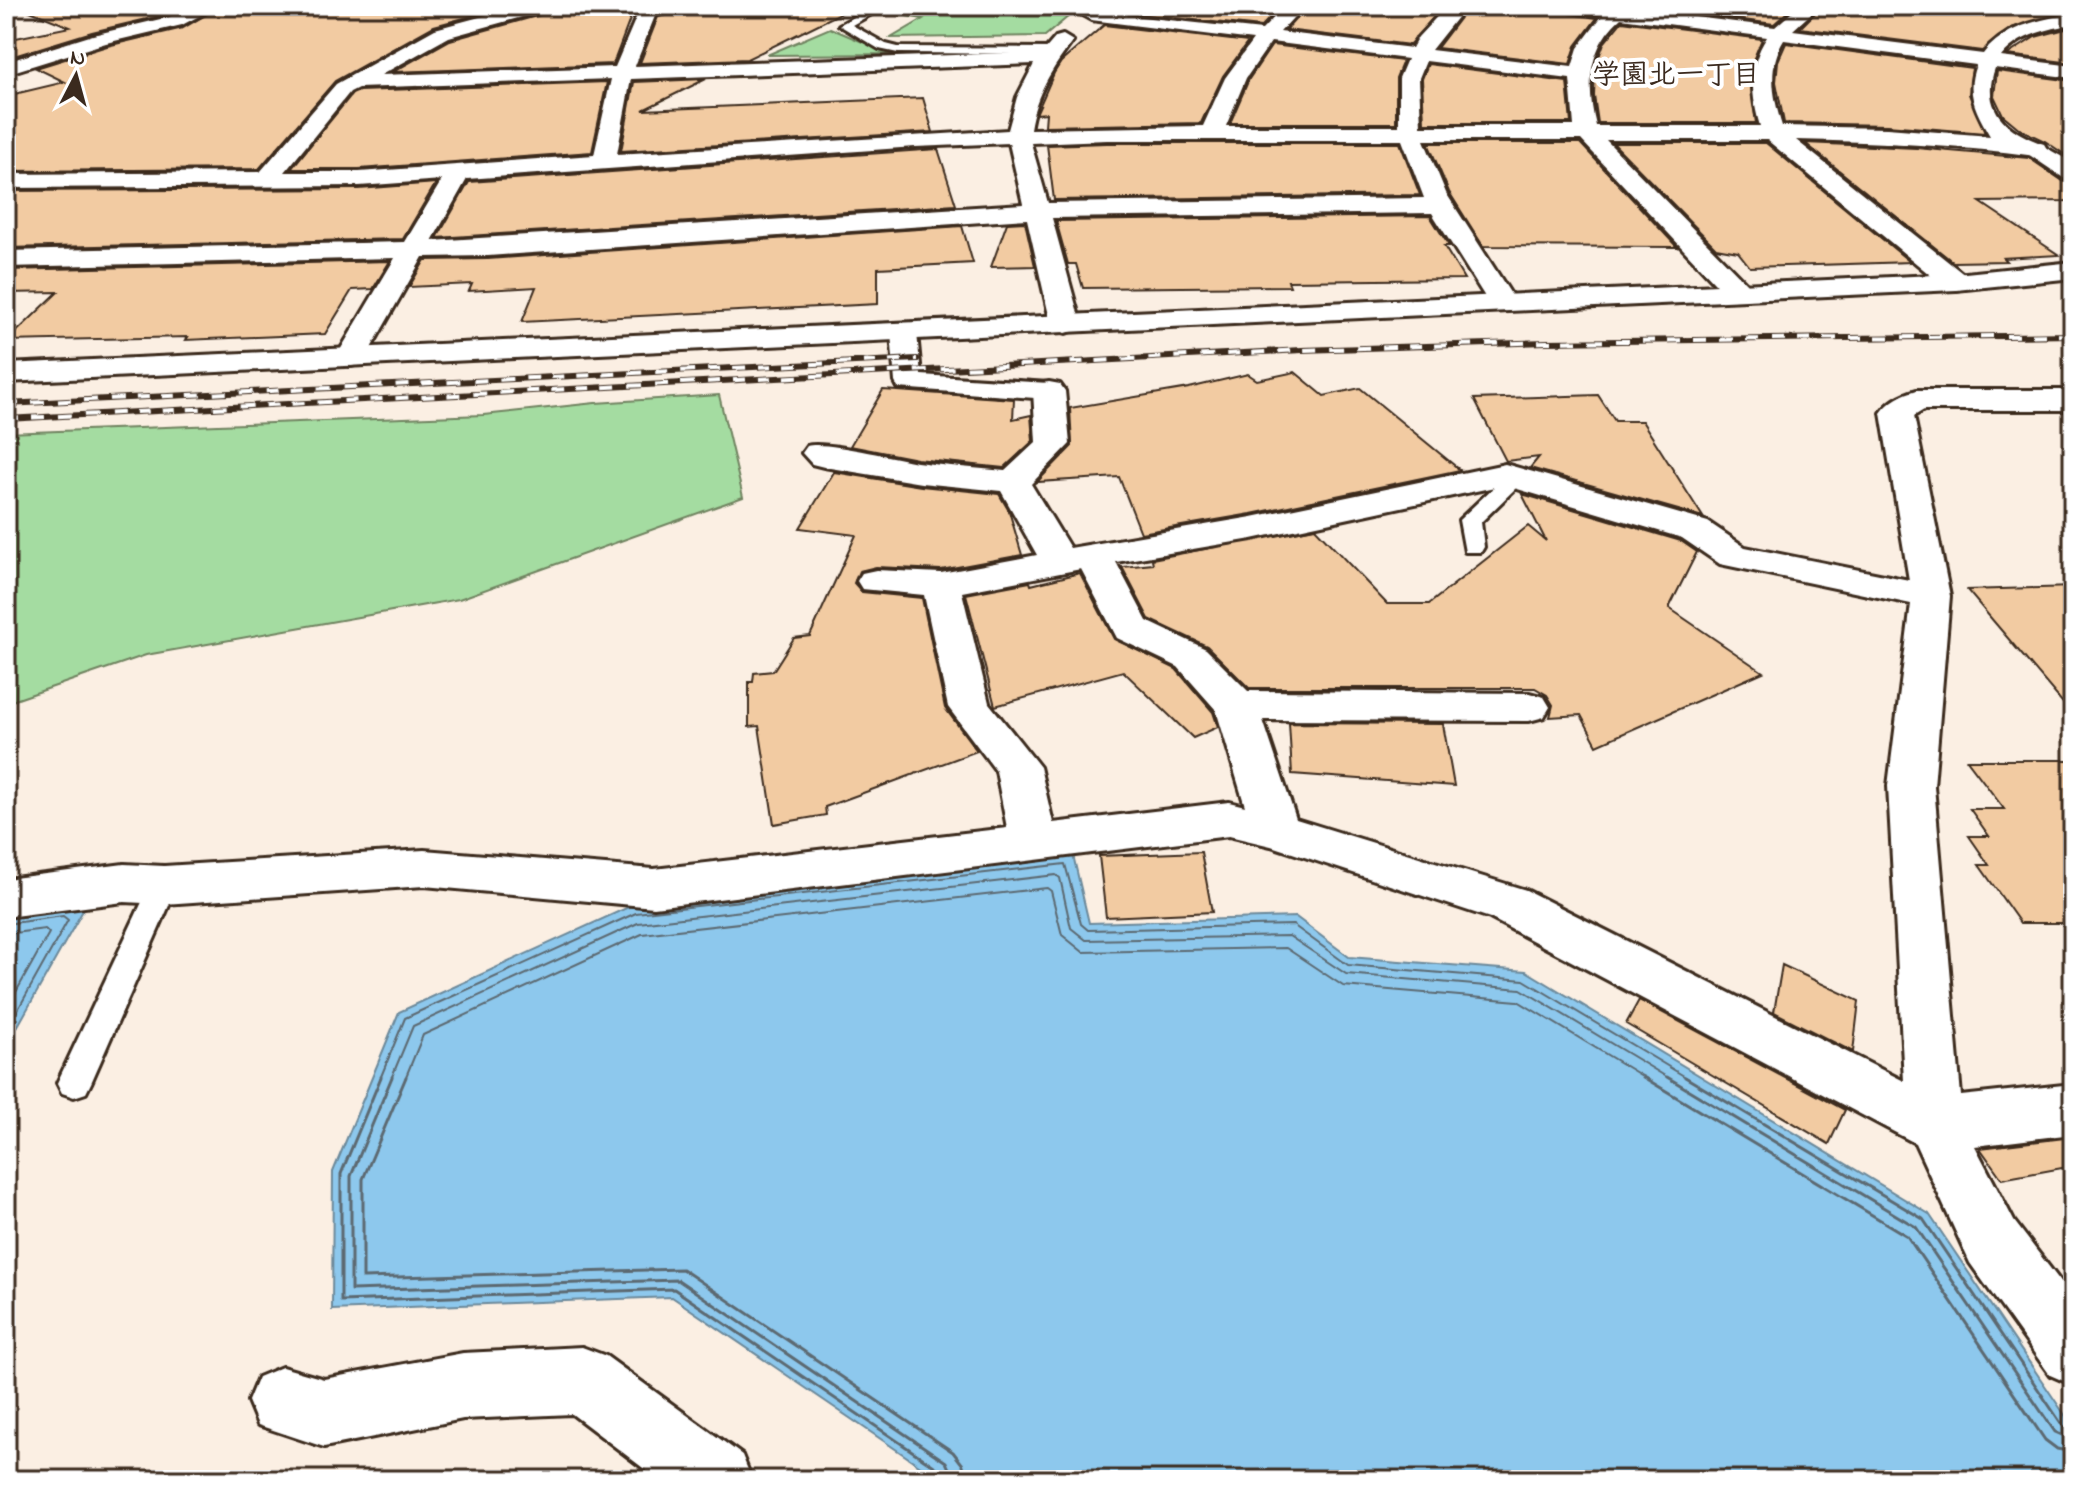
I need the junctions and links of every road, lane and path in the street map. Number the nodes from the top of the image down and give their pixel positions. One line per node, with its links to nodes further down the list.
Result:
1 (209, 6): 18 (street)
2 (541, 6): 22 (street)
3 (650, 6): 20 (street)
4 (881, 6): 14 (lane)
5 (1295, 6): 13 (street)
6 (1457, 6): 15 (street)
7 (1570, 6): 9 (street)
8 (1810, 6): 12 (street)
9 (1620, 9): 12 (street); 21 (street)
10 (1097, 10): 13 (street); 14 (street)
11 (2068, 19): 16 (street); 17 (street)
12 (1777, 33): 16 (street); 26 (street)
13 (1265, 36): 15 (street); 24 (street)
14 (1050, 55): 20 (street); 27 (street)
15 (1416, 55): 21 (street); 23 (street)
16 (1954, 57): 17 (street)
17 (1988, 61): 19 (street); 28 (street)
18 (6, 68)
19 (2073, 72)
20 (622, 73): 22 (street); 30 (street)
21 (1579, 74): 25 (street)
22 (355, 82): 33 (street)
23 (1408, 132): 24 (street); 25 (street); 35 (street)
24 (1212, 133): 27 (street)
25 (1587, 133): 26 (street); 41 (street)
26 (1773, 133): 28 (street); 40 (street)
27 (1018, 135): 30 (street); 36 (street)
28 (2036, 149): 29 (street); 32 (street)
29 (2073, 153)
30 (604, 163): 31 (street)
31 (458, 174): 33 (street); 37 (street)
32 (2073, 174)
33 (266, 180): 34 (street)
34 (6, 181)
35 (1440, 205): 36 (street); 42 (street)
36 (1038, 211): 37 (street); 43 (street)
37 (412, 249): 38 (street); 45 (street)
38 (6, 259)
39 (2073, 270): 40 (street)
40 (1956, 282): 41 (street)
41 (1739, 292): 42 (street)
42 (1502, 302): 43 (street)
43 (1066, 324): 44 (street)
44 (904, 333): 45 (street); 47 (street)
45 (351, 357): 46 (street)
46 (6, 373)
47 (1049, 391): 53 (street)
48 (2073, 400): 58 (street)
49 (819, 453): 50 (street)
50 (921, 473): 52 (street); 53 (street)
51 (1505, 474): 54 (lane); 55 (street); 58 (street)
52 (862, 481)
53 (1013, 482): 55 (street)
54 (1473, 547)
55 (1077, 558): 57 (street); 59 (street)
56 (876, 581): 57 (street)
57 (941, 585): 62 (street)
58 (1931, 596): 67 (street)
59 (1236, 705): 60 (street); 61 (street)
60 (1529, 707)
61 (1276, 830): 62 (street); 67 (street)
62 (1033, 841): 63 (street)
63 (164, 885): 64 (street); 65 (lane)
64 (6, 898)
65 (74, 1083)
66 (2073, 1109): 67 (street)
67 (1935, 1125): 68 (street)
68 (2073, 1352)
69 (282, 1401): 70 (street)
70 (717, 1480)

